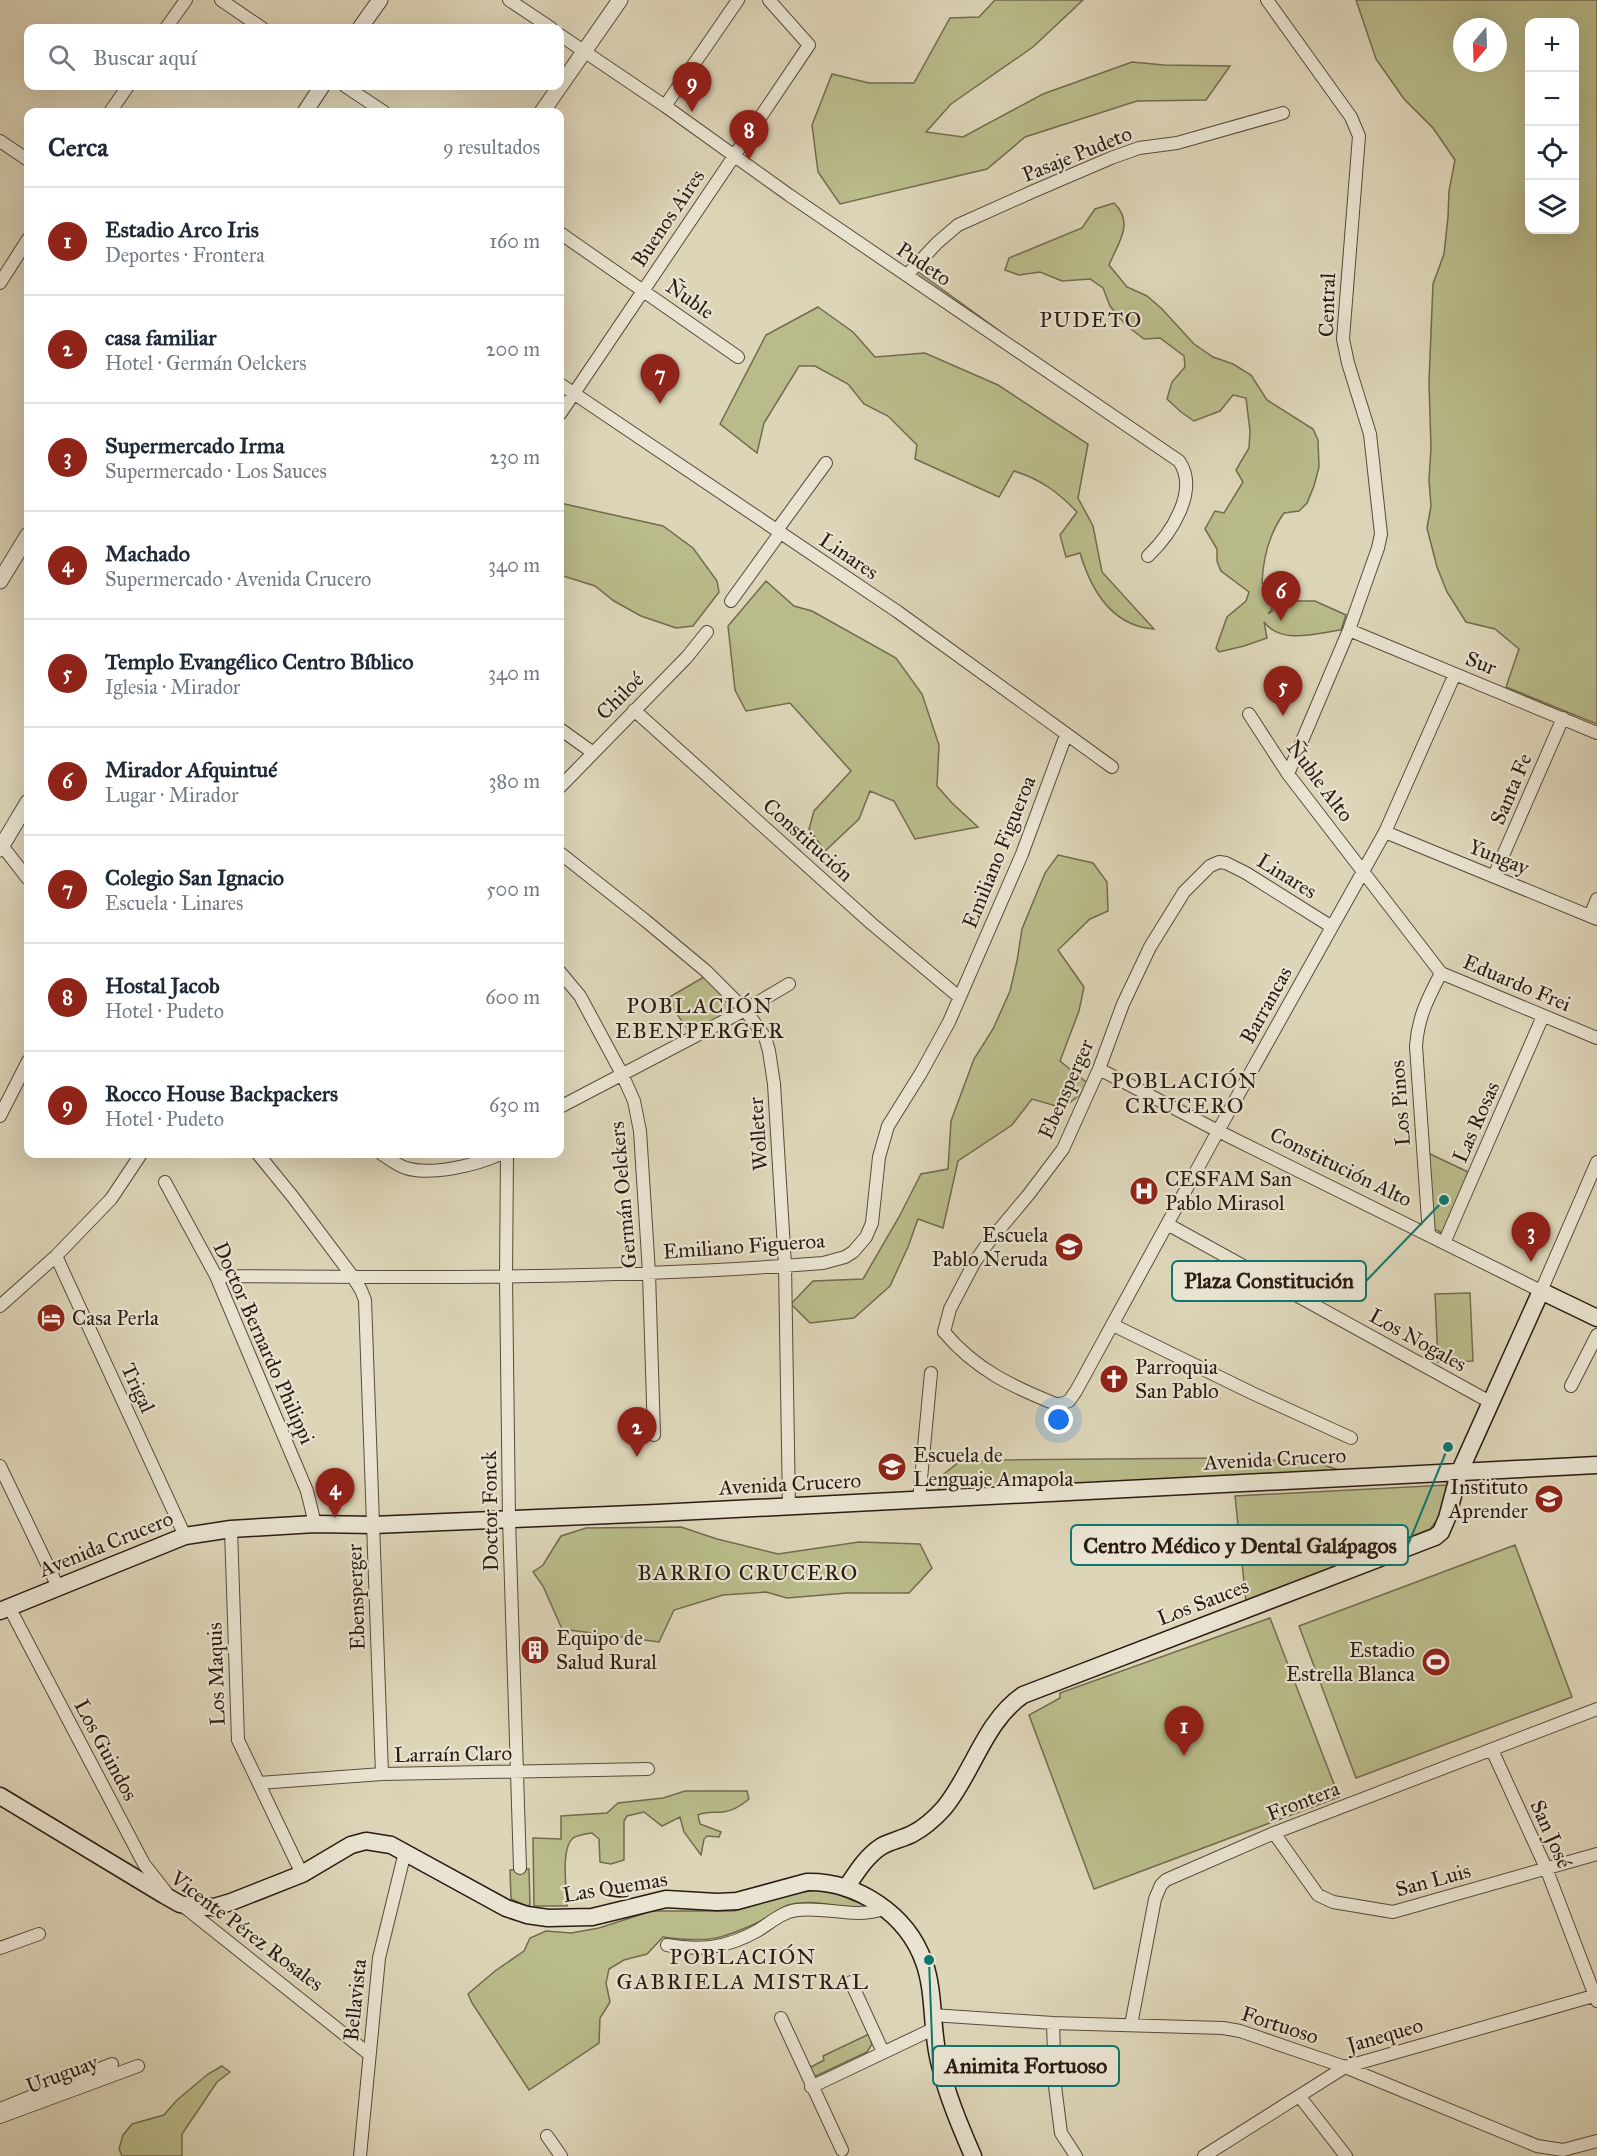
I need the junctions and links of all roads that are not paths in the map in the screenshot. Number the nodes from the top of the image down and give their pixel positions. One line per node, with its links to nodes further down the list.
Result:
1 (186, 0): 9 (street)
2 (221, 0): 10 (street)
3 (380, 0): 11 (street)
4 (509, 0): 12 (street)
5 (620, 0): 14 (street)
6 (738, 0): 20 (street)
7 (769, 0): 27 (street, Buenos Aires)
8 (1267, 0): 44 (street, Central)
9 (169, 24)
10 (256, 24)
11 (363, 24)
12 (544, 24)
13 (564, 38): 14 (street, Pudeto)
14 (584, 52): 15 (street); 20 (street, Pudeto)
15 (564, 81)
16 (125, 90): 21 (street)
17 (319, 90): 22 (street)
18 (351, 90): 23 (street)
19 (557, 90): 24 (street)
20 (665, 106): 27 (street, Pudeto)
21 (113, 108)
22 (308, 108)
23 (378, 108)
24 (545, 108)
25 (1283, 113): 31 (street, Pasaje Pudeto)
26 (0, 141): 28 (street)
27 (734, 156): 31 (street, Pudeto); 33 (street, Buenos Aires)
28 (24, 157)
29 (564, 236): 33 (street, Ñuble)
30 (24, 251): 32 (street)
31 (907, 275): 41 (street, Pudeto)
32 (0, 283)
33 (642, 290): 34 (street, Ñuble); 36 (street, Buenos Aires)
34 (738, 357)
35 (564, 387): 36 (street, Linares)
36 (573, 393): 37 (street, Buenos Aires); 39 (street, Linares)
37 (564, 408)
38 (826, 463): 39 (street)
39 (778, 532): 43 (street); 52 (street, Linares)
40 (24, 542): 42 (street)
41 (1148, 556)
42 (0, 581)
43 (731, 601)
44 (1349, 630): 46 (street, Sur); 55 (street, Central)
45 (707, 632): 47 (street, Chiloé)
46 (1455, 674): 49 (street, Sur); 58 (street, Barrancas)
47 (634, 710): 53 (street, Chiloé); 71 (street, Constitución)
48 (1249, 714): 55 (street, Ñuble Alto)
49 (1563, 718): 51 (street, Sur); 64 (street, Santa Fe)
50 (564, 732): 53 (street)
51 (1597, 733)
52 (1066, 735): 54 (street, Linares); 71 (street, Emiliano Figueroa)
53 (592, 752): 56 (street, Chiloé)
54 (1112, 767)
55 (1288, 774): 62 (street, Ñuble Alto)
56 (564, 783)
57 (24, 809): 59 (street)
58 (1385, 832): 62 (street, Barrancas); 64 (street, Yungay)
59 (1, 846): 63 (street)
60 (564, 855): 72 (street, Wolleter)
61 (1219, 862): 67 (street, Linares); 76 (street, Ebensperger)
62 (1363, 870): 67 (street, Barrancas); 68 (street, Eduardo Frei)
63 (24, 874)
64 (1494, 876): 66 (street, Yungay)
65 (1597, 899): 66 (street)
66 (1594, 917)
67 (1332, 927): 80 (street, Barrancas)
68 (1441, 973): 73 (street, Eduardo Frei); 89 (street, Los Pinos)
69 (564, 977): 77 (street, Germán Oelckers)
70 (789, 984): 72 (street)
71 (959, 997): 92 (street, Emiliano Figueroa)
72 (745, 1010): 77 (street); 92 (street, Wolleter)
73 (1543, 1016): 74 (street, Eduardo Frei); 90 (street, Las Rosas)
74 (1597, 1038)
75 (24, 1069): 79 (street)
76 (1099, 1069): 80 (street, Constitución Alto); 105 (street, Ebensperger)
77 (622, 1074): 78 (street); 93 (street, Germán Oelckers)
78 (564, 1105)
79 (0, 1116)
80 (1218, 1131): 88 (street, Barrancas); 89 (street, Constitución Alto)
81 (138, 1158): 91 (street)
82 (261, 1158): 95 (street, Ebensperger)
83 (389, 1158): 84 (street)
84 (485, 1158)
85 (507, 1158): 96 (street, Doctor Fonck)
86 (1597, 1162): 97 (street, Los Sauces)
87 (165, 1182): 94 (street, Doctor Bernardo Philippi)
88 (1168, 1225): 100 (street, Barrancas); 104 (street, Los Nogales)
89 (1429, 1235): 90 (street, Constitución Alto)
90 (1444, 1243): 97 (street, Constitución Alto)
91 (56, 1256): 98 (street); 117 (street, Trigal)
92 (785, 1265): 93 (street, Emiliano Figueroa); 112 (street, Wolleter)
93 (650, 1273): 96 (street, Emiliano Figueroa); 106 (street, Germán Oelckers)
94 (216, 1276): 95 (street, Emiliano Figueroa); 114 (street, Doctor Bernardo Philippi)
95 (352, 1277): 96 (street, Emiliano Figueroa); 115 (street, Ebensperger)
96 (506, 1278): 113 (street, Doctor Fonck)
97 (1541, 1291): 99 (main road, Constitución Alto); 104 (main road, Los Sauces)
98 (0, 1306)
99 (1597, 1318)
100 (1113, 1325): 105 (street, Barrancas); 107 (street)
101 (1597, 1335): 103 (street)
102 (931, 1373): 111 (street)
103 (1572, 1386)
104 (1490, 1402): 110 (main road, Los Sauces)
105 (1058, 1405)
106 (654, 1435)
107 (1351, 1438)
108 (1597, 1465): 110 (main road, Avenida Crucero)
109 (0, 1466): 118 (street)
110 (1459, 1473): 111 (main road, Avenida Crucero); 133 (main road, Los Sauces)
111 (919, 1500): 112 (main road, Avenida Crucero)
112 (789, 1507): 113 (main road, Avenida Crucero)
113 (509, 1519): 115 (main road, Avenida Crucero); 123 (street, Doctor Fonck)
114 (315, 1524): 115 (main road, Avenida Crucero); 116 (main road, Avenida Crucero)
115 (373, 1525): 124 (street, Ebensperger)
116 (231, 1529): 117 (main road, Avenida Crucero); 125 (street, Los Maquis)
117 (185, 1536): 118 (main road, Avenida Crucero)
118 (58, 1587): 119 (main road, Avenida Crucero)
119 (5, 1609): 134 (street, Los Guindos)
120 (1597, 1709): 121 (street, Frontera)
121 (1492, 1750): 127 (street, Frontera); 131 (street, San José)
122 (648, 1769): 123 (street, Larraín Claro)
123 (518, 1772): 124 (street, Larraín Claro); 130 (street, Doctor Fonck)
124 (382, 1774): 125 (street, Larraín Claro)
125 (260, 1784): 132 (street, Los Maquis)
126 (0, 1796): 134 (main road, Vicente Pérez Rosales)
127 (1274, 1833): 131 (street, San Luis); 144 (street, Frontera)
128 (405, 1852): 132 (main road, Las Quemas); 133 (main road, Las Quemas); 146 (street, Bellavista)
129 (1597, 1854): 131 (street, San Luis)
130 (520, 1868)
131 (1546, 1869): 140 (street, San José)
132 (302, 1874): 134 (main road, Las Quemas)
133 (846, 1888): 135 (main road, Las Quemas)
134 (180, 1904): 146 (street, Vicente Pérez Rosales)
135 (885, 1908): 137 (street); 142 (main road, Las Quemas)
136 (39, 1934): 138 (street)
137 (667, 1945)
138 (0, 1948)
139 (850, 1982): 145 (street)
140 (1596, 1998): 149 (street, Janequeo)
141 (781, 2018): 150 (street)
142 (933, 2022): 143 (street, Fortuoso); 145 (street); 159 (main road, Las Quemas)
143 (1053, 2023): 144 (street, Fortuoso); 160 (street)
144 (1131, 2025): 149 (street, Fortuoso)
145 (883, 2052): 150 (street)
146 (369, 2054): 157 (street, Bellavista)
147 (112, 2064): 152 (street, Uruguay)
148 (138, 2066): 153 (street, Uruguay)
149 (1345, 2067): 151 (street, Janequeo); 155 (street, Fortuoso)
150 (812, 2087): 156 (street)
151 (1300, 2097): 161 (street, Janequeo); 162 (street)
152 (0, 2109)
153 (0, 2117)
154 (547, 2136): 158 (street)
155 (1597, 2141)
156 (842, 2150)
157 (360, 2156)
158 (561, 2156)
159 (973, 2156)
160 (1076, 2156)
161 (1204, 2156)
162 (1346, 2156)

